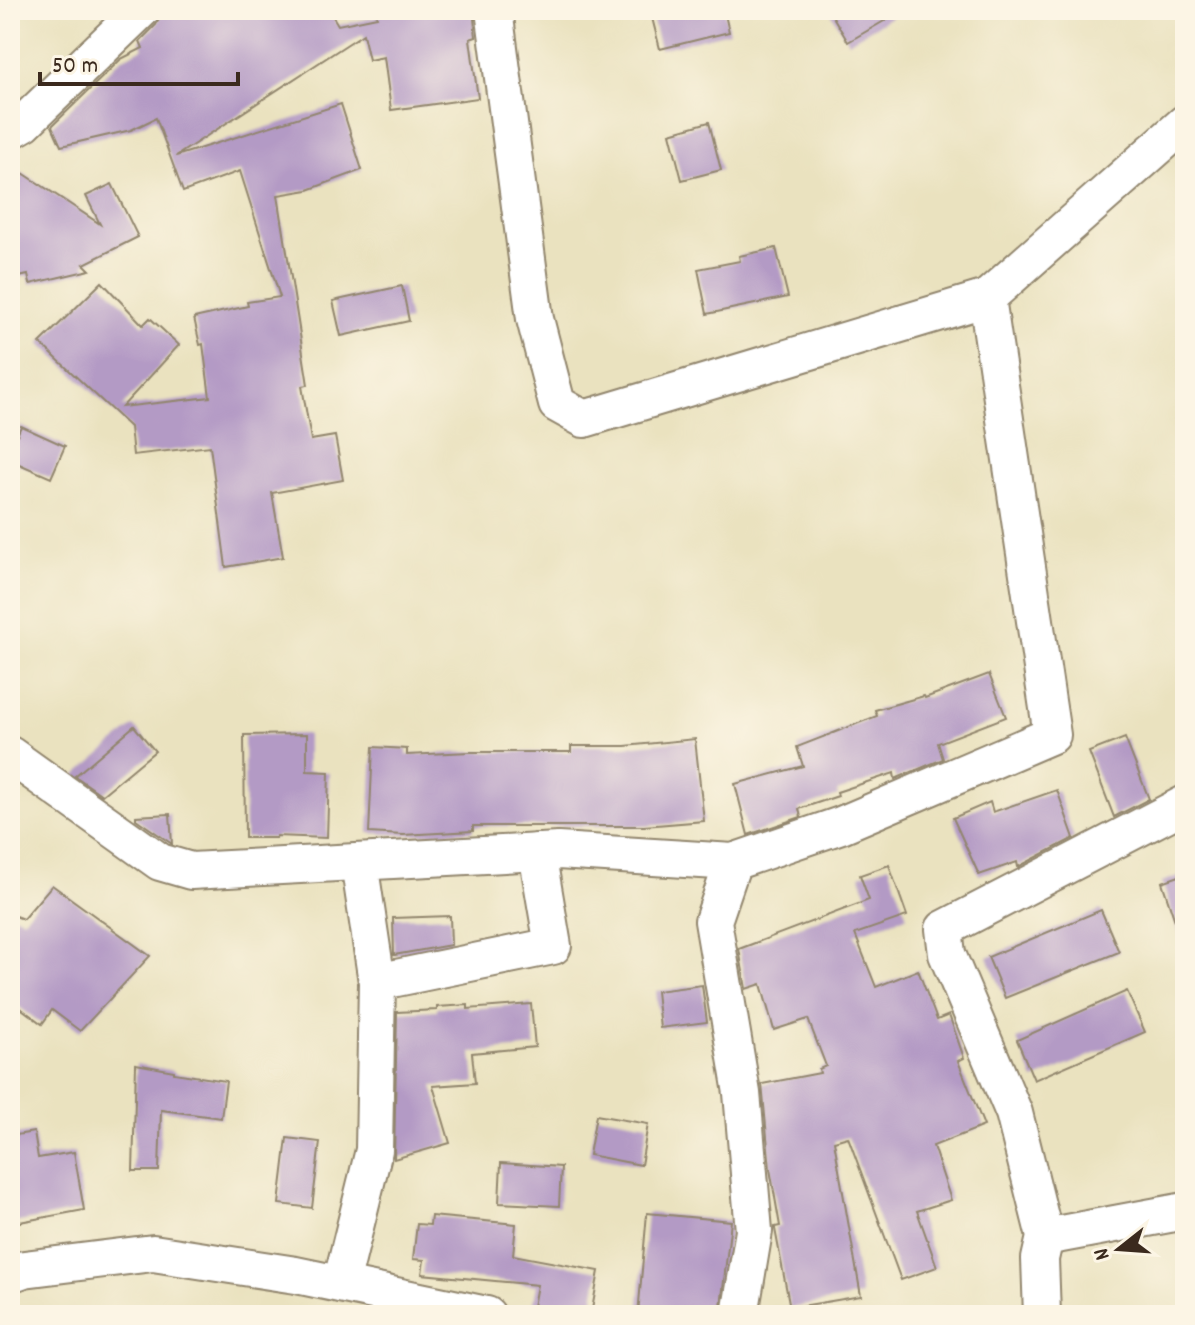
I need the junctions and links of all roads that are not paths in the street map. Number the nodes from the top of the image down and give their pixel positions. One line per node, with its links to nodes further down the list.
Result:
1 (141, 10): 4 (street)
2 (494, 10): 5 (street)
3 (1185, 123): 5 (street)
4 (10, 131)
5 (987, 298): 10 (street)
6 (10, 755): 9 (street)
7 (1185, 804): 13 (street)
8 (537, 852): 9 (street); 10 (street); 11 (street)
9 (359, 862): 11 (street)
10 (733, 862): 17 (street)
11 (377, 982): 15 (street)
12 (1185, 1211): 13 (street)
13 (1045, 1237): 18 (street)
14 (10, 1274): 15 (street)
15 (341, 1284): 16 (street)
16 (487, 1315)
17 (740, 1315)
18 (1042, 1315)

